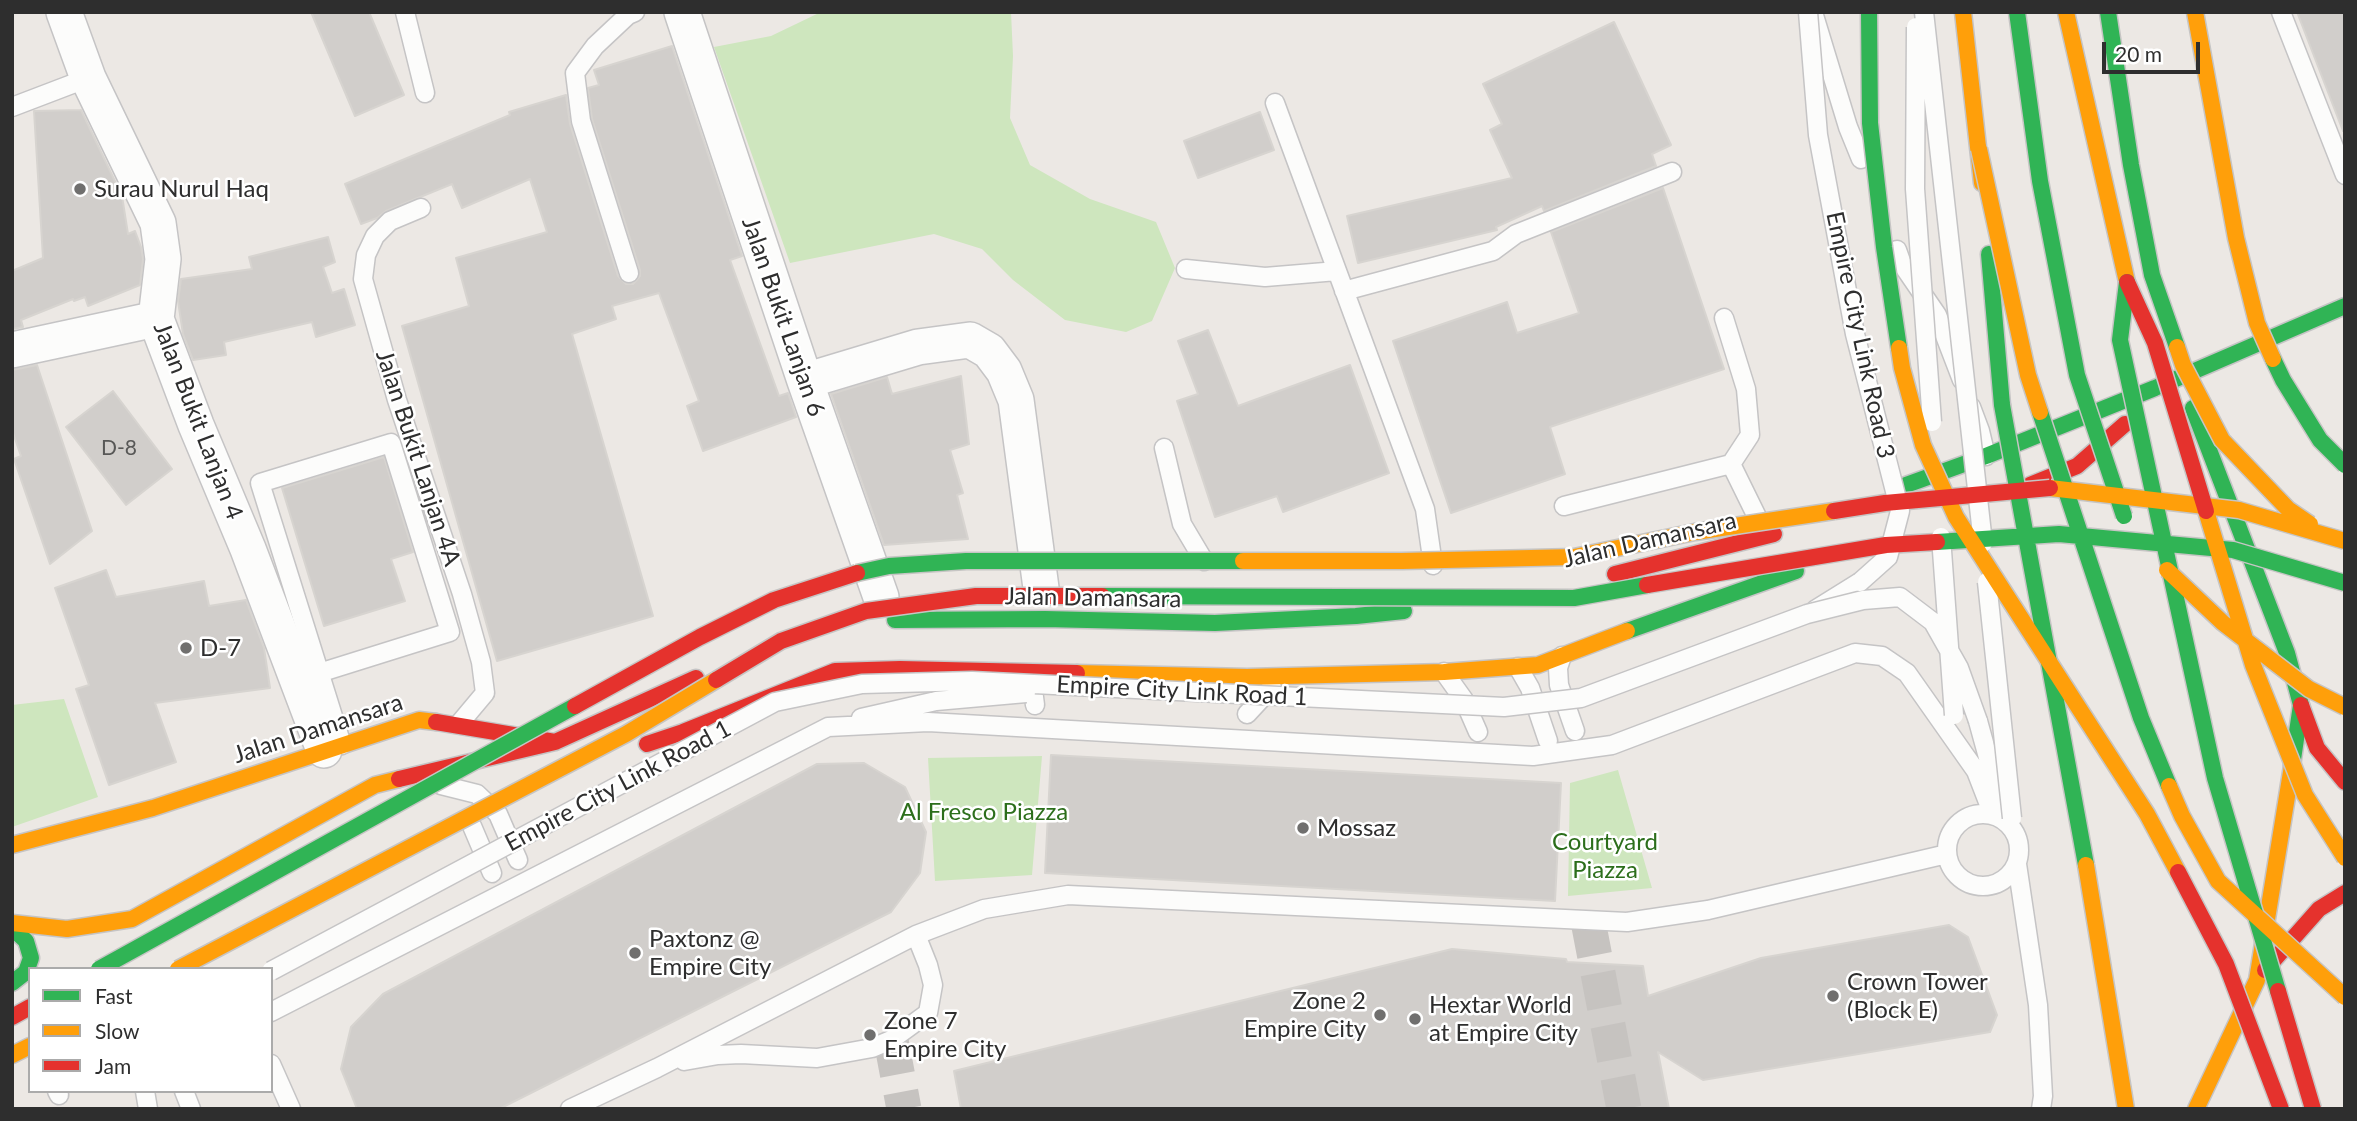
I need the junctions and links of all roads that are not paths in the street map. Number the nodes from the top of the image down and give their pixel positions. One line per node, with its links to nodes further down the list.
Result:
1 (64, 12): 15 (street, Jalan Bukit Lanjan 4)
2 (405, 12): 16 (lane)
3 (635, 12): 25 (lane)
4 (682, 12): 33 (street, Jalan Bukit Lanjan 6)
5 (1811, 12): 35 (lane); 46 (lane, Empire City Link Road 3, bridge)
6 (1869, 12): 104 (main road, bridge)
7 (1916, 12): 61 (lane, bridge)
8 (1924, 12): 72 (lane, bridge)
9 (1963, 12): 19 (main road)
10 (2017, 12): 59 (main road, bridge)
11 (2066, 12): 26 (main road)
12 (2108, 12): 43 (main road, bridge)
13 (2195, 12): 37 (main road, bridge)
14 (2281, 12): 21 (lane)
15 (89, 78): 18 (lane); 30 (street, Jalan Bukit Lanjan 4)
16 (425, 93)
17 (1275, 103): 24 (lane)
18 (12, 107)
19 (1979, 149): 90 (main road, bridge); 102 (main road, bridge)
20 (1672, 172): 27 (lane)
21 (2345, 175)
22 (421, 208): 62 (lane, Jalan Bukit Lanjan 4A)
23 (1186, 269): 24 (lane)
24 (1337, 271): 27 (lane)
25 (629, 273)
26 (2127, 282): 76 (main road, bridge); 105 (main road, bridge)
27 (1344, 291): 45 (lane)
28 (2345, 306): 32 (main road, Jalan Damansara)
29 (1724, 318): 36 (lane)
30 (156, 319): 31 (street); 69 (street, Jalan Bukit Lanjan 4)
31 (12, 350)
32 (2180, 377): 35 (main road, Jalan Damansara); 38 (main road, Jalan Damansara); 39 (main road)
33 (805, 381): 47 (street); 48 (street, Jalan Bukit Lanjan 6)
34 (1164, 447): 49 (lane)
35 (1986, 456): 41 (main road, Jalan Damansara)
36 (1731, 464): 40 (lane); 41 (lane)
37 (2345, 465)
38 (2077, 466): 39 (main road); 50 (main road, Jalan Damansara)
39 (2223, 487): 58 (main road)
40 (1564, 506)
41 (1768, 536): 45 (main road, Jalan Damansara)
42 (2345, 541): 84 (main road, bridge)
43 (2345, 547)
44 (2345, 583): 86 (main road, bridge)
45 (1438, 607): 49 (main road, Jalan Damansara)
46 (1807, 614): 56 (lane, Empire City Link Road 1, bridge); 72 (lane, Empire City Link Road 1, bridge)
47 (1045, 619): 48 (main road, Jalan Damansara); 49 (main road, Jalan Damansara)
48 (889, 620): 67 (main road, Jalan Damansara)
49 (1214, 623)
50 (1562, 656): 51 (main road, Jalan Damansara); 64 (lane)
51 (1517, 666): 52 (main road, Jalan Damansara); 66 (lane)
52 (1444, 671): 55 (main road, Jalan Damansara); 65 (lane)
53 (1031, 672): 55 (main road, Jalan Damansara); 57 (lane); 68 (main road, Jalan Damansara)
54 (319, 673): 54 (lane); 69 (lane)
55 (1281, 676): 60 (lane)
56 (1113, 688): 63 (lane, bridge); 87 (lane, Empire City Link Road 1, bridge)
57 (1035, 705)
58 (2301, 705): 70 (main road); 88 (main road)
59 (2345, 707)
60 (1247, 714)
61 (1954, 715)
62 (458, 724): 67 (main road, Jalan Damansara); 69 (main road, Jalan Damansara)
63 (828, 727): 72 (lane); 92 (lane)
64 (1575, 731)
65 (1478, 732)
66 (1548, 741)
67 (555, 743): 71 (main road)
68 (646, 744): 73 (street)
69 (333, 748): 74 (main road, Jalan Damansara)
70 (2345, 782)
71 (375, 785): 73 (lane); 81 (main road)
72 (2005, 819): 75 (lane); 78 (lane)
73 (485, 820): 77 (lane); 79 (lane); 85 (street)
74 (12, 845)
75 (1947, 855): 78 (lane); 83 (lane)
76 (2345, 858)
77 (518, 860)
78 (2017, 864): 101 (lane)
79 (492, 873)
80 (2345, 893): 88 (main road)
81 (12, 923)
82 (12, 928): 89 (main road)
83 (916, 935): 97 (lane); 97 (lane)
84 (103, 967)
85 (138, 967)
86 (182, 967)
87 (273, 970)
88 (2257, 980): 103 (main road)
89 (12, 984)
90 (2345, 997)
91 (28, 1008): 93 (main road)
92 (273, 1011)
93 (12, 1019): 94 (lane)
94 (28, 1031)
95 (28, 1047): 96 (main road)
96 (12, 1055)
97 (657, 1068): 100 (lane)
98 (273, 1069): 99 (lane)
99 (290, 1109)
100 (570, 1109)
101 (2041, 1109)
102 (2126, 1109)
103 (2196, 1109)
104 (2281, 1109)
105 (2313, 1109)

